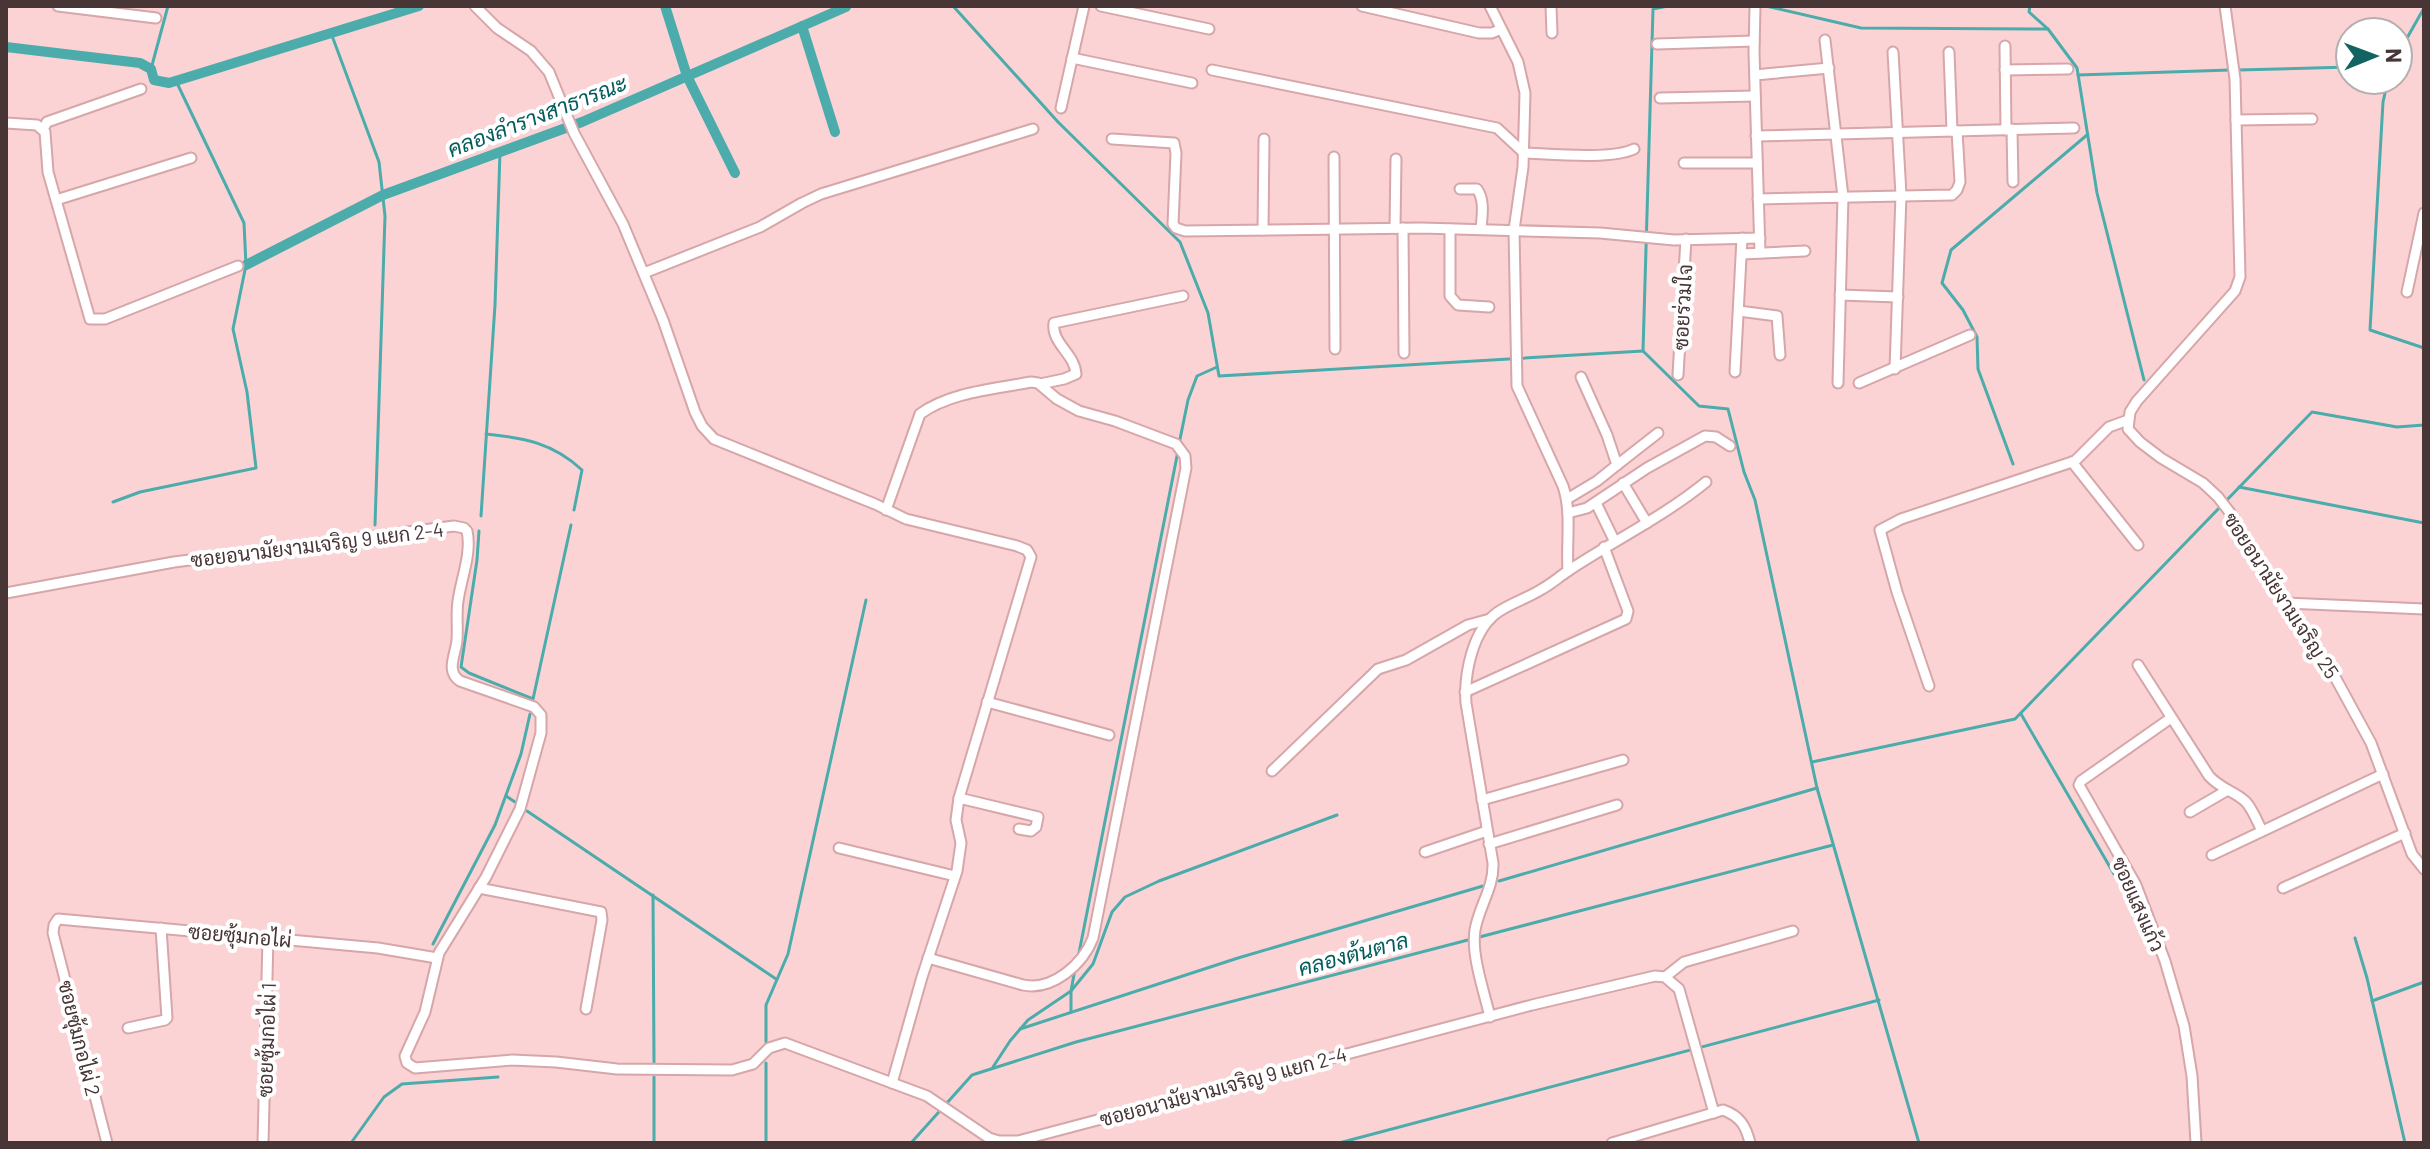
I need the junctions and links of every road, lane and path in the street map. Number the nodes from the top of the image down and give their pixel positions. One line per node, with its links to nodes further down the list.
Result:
1 (58, 6): 10 (street)
2 (475, 6): 71 (street)
3 (1084, 6): 20 (street)
4 (1101, 6): 11 (street)
5 (1362, 6): 12 (street)
6 (1490, 6): 12 (street)
7 (1551, 6): 13 (street)
8 (2225, 6): 32 (street)
9 (1754, 11): 15 (street)
10 (156, 18)
11 (1209, 29)
12 (1501, 29): 45 (street)
13 (1552, 33)
14 (1825, 40): 21 (street)
15 (1754, 41): 16 (street); 25 (street)
16 (1657, 44)
17 (2005, 46): 24 (street)
18 (1893, 52): 39 (street)
19 (1949, 52): 38 (street)
20 (1072, 58): 26 (street); 30 (street)
21 (1829, 68): 25 (street); 40 (street)
22 (2068, 69): 24 (street)
23 (1212, 70): 45 (street)
24 (2005, 70): 37 (street)
25 (1755, 75): 28 (street)
26 (1192, 83)
27 (141, 89): 35 (street)
28 (1755, 96): 29 (street); 41 (street)
29 (1660, 98)
30 (1061, 108)
31 (2312, 119): 32 (street)
32 (2236, 120): 89 (street)
33 (6, 123): 35 (street)
34 (2074, 128): 37 (street)
35 (43, 129): 56 (street)
36 (1033, 129): 71 (street)
37 (2009, 130): 38 (street); 51 (street)
38 (1955, 131): 39 (street); 53 (street)
39 (1898, 132): 40 (street); 53 (street)
40 (1837, 134): 41 (street); 54 (street)
41 (1756, 136): 50 (street)
42 (1112, 139): 62 (street)
43 (1264, 139): 62 (street)
44 (1634, 149): 45 (street)
45 (1524, 153): 63 (street)
46 (1334, 157): 59 (street)
47 (191, 158): 56 (street)
48 (1396, 159): 58 (street)
49 (1684, 163): 50 (street)
50 (1757, 163): 55 (street)
51 (2013, 182)
52 (1460, 189): 61 (street)
53 (1901, 195): 54 (street); 75 (street)
54 (1843, 197): 55 (street); 73 (street)
55 (1758, 199): 65 (street)
56 (56, 200): 70 (street)
57 (2424, 213): 72 (street)
58 (1399, 228): 59 (street); 60 (street); 80 (street)
59 (1334, 229): 62 (street); 79 (street)
60 (1450, 229): 61 (street); 76 (street)
61 (1481, 229): 63 (street)
62 (1263, 230)
63 (1514, 230): 66 (street); 96 (street)
64 (1742, 238): 65 (street); 66 (street); 69 (street)
65 (1760, 238): 68 (street)
66 (1686, 239): 84 (street, ซอยร่วมใจ)
67 (1805, 251): 68 (street)
68 (1760, 253): 69 (street)
69 (1742, 254): 77 (street)
70 (238, 266)
71 (644, 273): 98 (street)
72 (2407, 292)
73 (1840, 295): 75 (street); 86 (street)
74 (1183, 296): 88 (street)
75 (1898, 297): 82 (street)
76 (1489, 307)
77 (1739, 311): 81 (street); 83 (street)
78 (1970, 335): 82 (street)
79 (1335, 349)
80 (1404, 353)
81 (1780, 355)
82 (1895, 369): 87 (street)
83 (1735, 372)
84 (1678, 375)
85 (1581, 377): 93 (street)
86 (1838, 383)
87 (1859, 383)
88 (1040, 384): 98 (street); 140 (street)
89 (2128, 420): 92 (street); 106 (street, ซอยอนามัยงามเจริญ 25)
90 (1658, 433): 93 (street)
91 (1730, 446): 95 (street)
92 (2072, 462): 102 (street); 110 (street)
93 (1617, 465): 96 (street)
94 (1706, 482): 100 (street)
95 (1623, 483): 97 (street); 100 (street)
96 (1567, 499): 99 (street)
97 (1596, 503): 99 (street); 101 (street)
98 (886, 510): 112 (street)
99 (1568, 513): 104 (street)
100 (1647, 523): 101 (street)
101 (1614, 540): 103 (street)
102 (2138, 545)
103 (1604, 547): 104 (street); 111 (street)
104 (1568, 571): 108 (street)
105 (6, 593): 133 (street, ซอยอนามัยงามเจริญ 9 แยก 2-4)
106 (2285, 603): 107 (street); 117 (street, ซอยอนามัยงามเจริญ 25)
107 (2424, 609)
108 (1490, 619): 111 (street); 116 (street)
109 (2138, 665): 113 (street)
110 (1929, 686)
111 (1465, 692): 120 (street)
112 (987, 702): 114 (street); 119 (street)
113 (2171, 718): 118 (street); 151 (street, ซอยแสงแก้ว)
114 (1109, 735)
115 (1623, 760): 120 (street)
116 (1272, 771)
117 (2383, 774): 125 (street); 126 (street, ซอยอนามัยงามเจริญ 25)
118 (2226, 791): 122 (street); 125 (street)
119 (959, 798): 123 (street); 132 (street)
120 (1482, 800): 124 (street)
121 (1617, 805): 127 (street)
122 (2190, 812)
123 (1019, 829)
124 (1487, 831): 127 (street); 129 (street)
125 (2262, 831): 130 (street)
126 (2405, 833): 131 (street, ซอยอนามัยงามเจริญ 25); 134 (street)
127 (1489, 844): 143 (street)
128 (839, 848): 132 (street)
129 (1425, 852)
130 (2212, 855)
131 (2424, 869)
132 (955, 876): 140 (street)
133 (479, 888): 139 (street, ซอยอนามัยงามเจริญ 9 แยก 2-4); 142 (street)
134 (2283, 888)
135 (161, 928): 137 (street, ซอยซุ้มกอไผ่); 138 (street, ซอยซุ้มกอไผ่); 144 (street)
136 (1793, 931): 141 (street)
137 (53, 933): 147 (street, ซอยซุ้มกอไผ่ 2)
138 (268, 937): 139 (street, ซอยซุ้มกอไผ่); 148 (street, ซอยซุ้มกอไผ่ 1)
139 (437, 958): 145 (street, ซอยอนามัยงามเจริญ 9 แยก 2-4)
140 (928, 958): 145 (street)
141 (1665, 977): 143 (street, ซอยอนามัยงามเจริญ 9 แยก 2-4); 146 (street)
142 (586, 1009)
143 (1490, 1017): 145 (street, ซอยอนามัยงามเจริญ 9 แยก 2-4)
144 (128, 1028)
145 (892, 1083)
146 (1714, 1113): 149 (street); 150 (street)
147 (107, 1143)
148 (263, 1143)
149 (1612, 1143)
150 (1750, 1143)
151 (2196, 1143)

